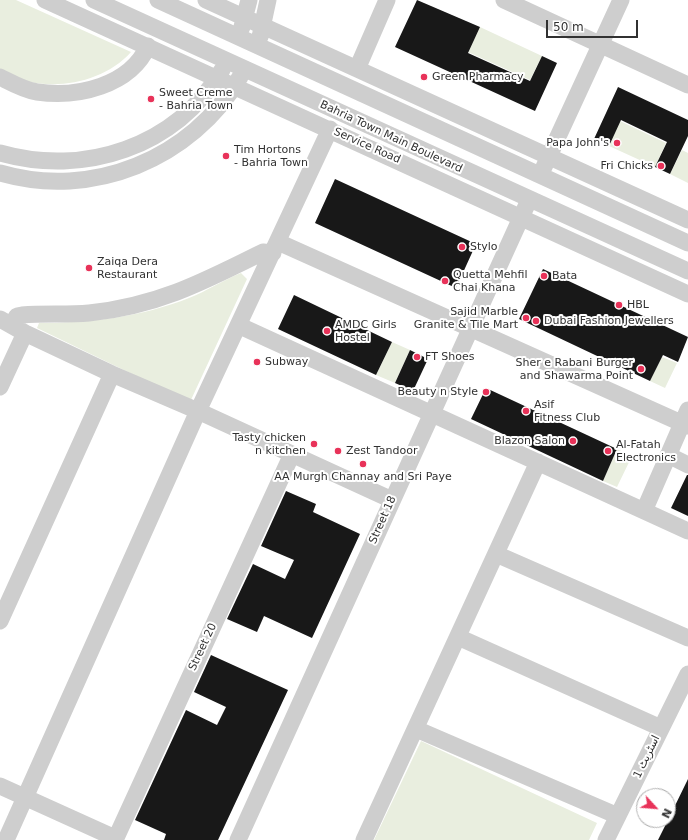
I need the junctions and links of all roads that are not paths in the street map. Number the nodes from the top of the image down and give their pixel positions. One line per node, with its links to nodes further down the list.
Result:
1 (45, 0): 15 (street, Service Road)
2 (94, 0): 16 (street, Bahria Town Main Boulevard)
3 (158, 0): 12 (street)
4 (206, 0): 10 (street)
5 (249, 0): 10 (street)
6 (268, 0): 11 (street)
7 (387, 0): 17 (street)
8 (504, 0): 13 (street)
9 (620, 0): 13 (street)
10 (245, 18): 11 (street); 12 (street)
11 (263, 26): 14 (street); 17 (street)
12 (239, 37): 14 (street)
13 (601, 44): 21 (street); 25 (street)
14 (257, 45): 27 (street)
15 (148, 46): 19 (street); 20 (street, Service Road)
16 (227, 61): 18 (street, Bahria Town Main Boulevard); 20 (street)
17 (357, 69): 25 (street)
18 (244, 70): 22 (street); 28 (street, Bahria Town Main Boulevard)
19 (0, 77)
20 (217, 78): 22 (street, Service Road); 24 (street)
21 (688, 85)
22 (234, 86): 23 (street, Service Road); 26 (street)
23 (330, 129): 29 (street, Service Road); 32 (street)
24 (0, 153)
25 (549, 157): 27 (street); 30 (street)
26 (0, 173)
27 (541, 175): 31 (street)
28 (529, 200): 29 (street, Street 18); 33 (street, Bahria Town Main Boulevard)
29 (521, 216): 34 (street, Service Road); 37 (street, Street 18)
30 (688, 220)
31 (688, 242)
32 (275, 247): 35 (street); 36 (street); 37 (street)
33 (688, 271)
34 (688, 294)
35 (12, 326): 38 (street); 39 (street)
36 (240, 326): 40 (street); 41 (street)
37 (470, 329): 41 (street, Street 18); 42 (street)
38 (112, 374): 40 (street); 51 (street)
39 (0, 387)
40 (198, 411): 43 (street); 58 (street)
41 (431, 414): 45 (street); 47 (street, Street 18)
42 (686, 420): 44 (street)
43 (292, 454): 47 (street); 60 (street, Street 20)
44 (668, 455): 46 (street); 48 (street)
45 (538, 462): 48 (street); 50 (street)
46 (688, 464)
47 (392, 500): 62 (street, Street 18)
48 (644, 511): 49 (street)
49 (688, 531)
50 (496, 554): 52 (street); 53 (street)
51 (0, 621)
52 (458, 637): 55 (street); 56 (street)
53 (688, 638)
54 (688, 674): 55 (street, اسٹریٹ 1)
55 (661, 728): 59 (street, اسٹریٹ 1)
56 (416, 729): 59 (street); 63 (street)
57 (0, 786): 58 (street)
58 (25, 797): 60 (street); 61 (street)
59 (618, 816): 64 (street, اسٹریٹ 1)
60 (115, 839)
61 (6, 840)
62 (238, 840)
63 (364, 840)
64 (606, 840)

